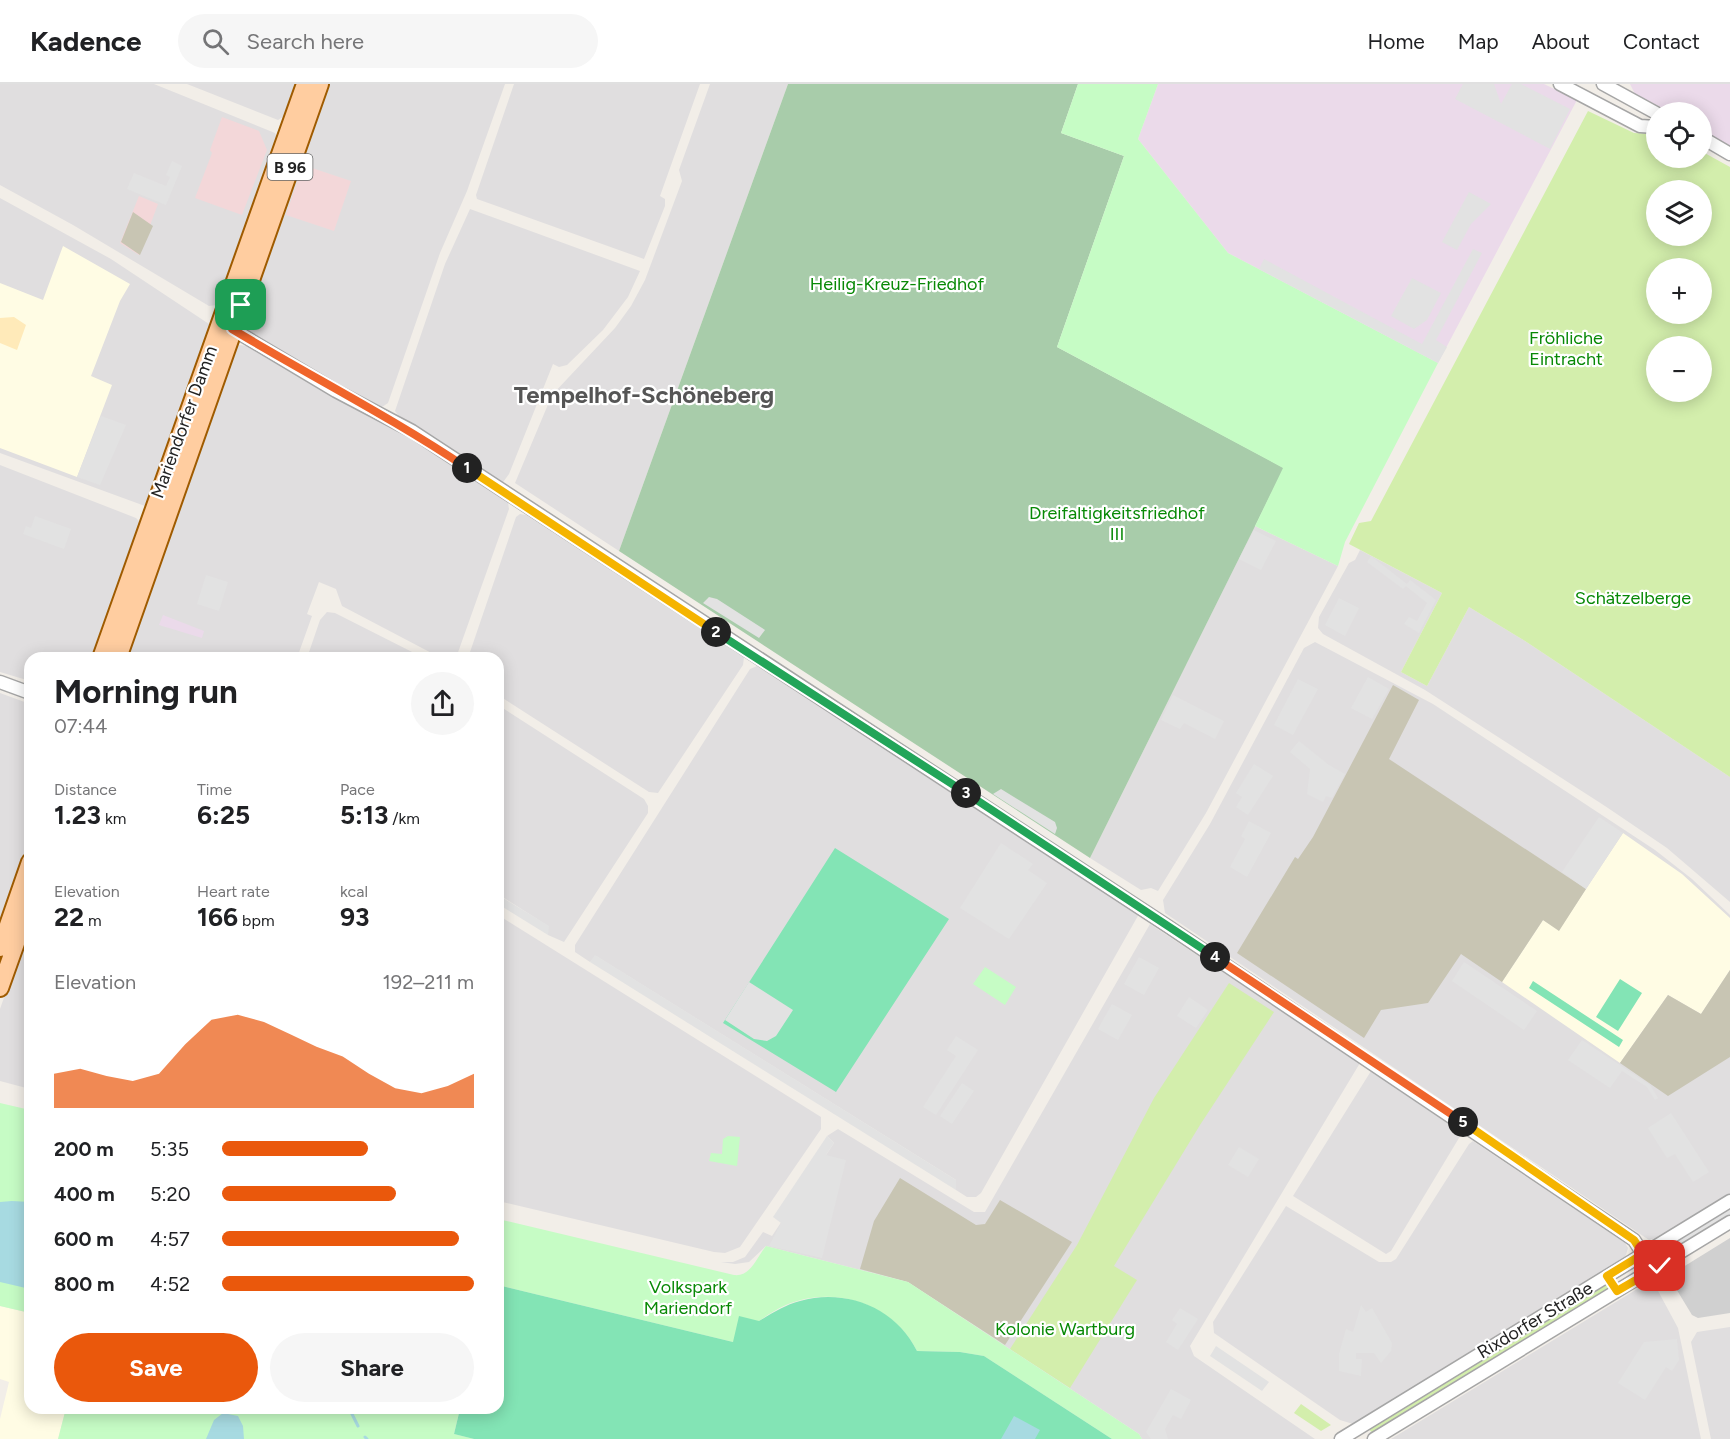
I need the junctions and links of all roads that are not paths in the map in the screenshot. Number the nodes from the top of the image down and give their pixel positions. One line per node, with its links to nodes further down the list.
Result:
1 (305, 84): 10 (main road, Mariendorfer Damm / B 96)
2 (320, 84): 9 (main road, Mariendorfer Damm / B 96)
3 (1603, 84): 5 (street)
4 (1563, 85): 6 (street)
5 (1646, 108)
6 (1646, 126)
7 (1712, 143): 8 (street)
8 (1730, 154)
9 (232, 329): 11 (main road, Mariendorfer Damm / B 96); 20 (street)
10 (103, 652)
11 (120, 652)
12 (0, 682): 13 (street)
13 (24, 691)
14 (24, 879): 16 (main road)
15 (24, 921): 17 (main road)
16 (0, 948)
17 (0, 987)
18 (1730, 1202): 20 (street, Rixdorfer Straße)
19 (1730, 1222): 22 (street, Rixdorfer Straße)
20 (1643, 1254): 21 (street, Rixdorfer Straße)
21 (1607, 1276): 22 (street); 23 (street, Rixdorfer Straße)
22 (1617, 1291): 24 (street, Rixdorfer Straße)
23 (1341, 1439)
24 (1374, 1439)

